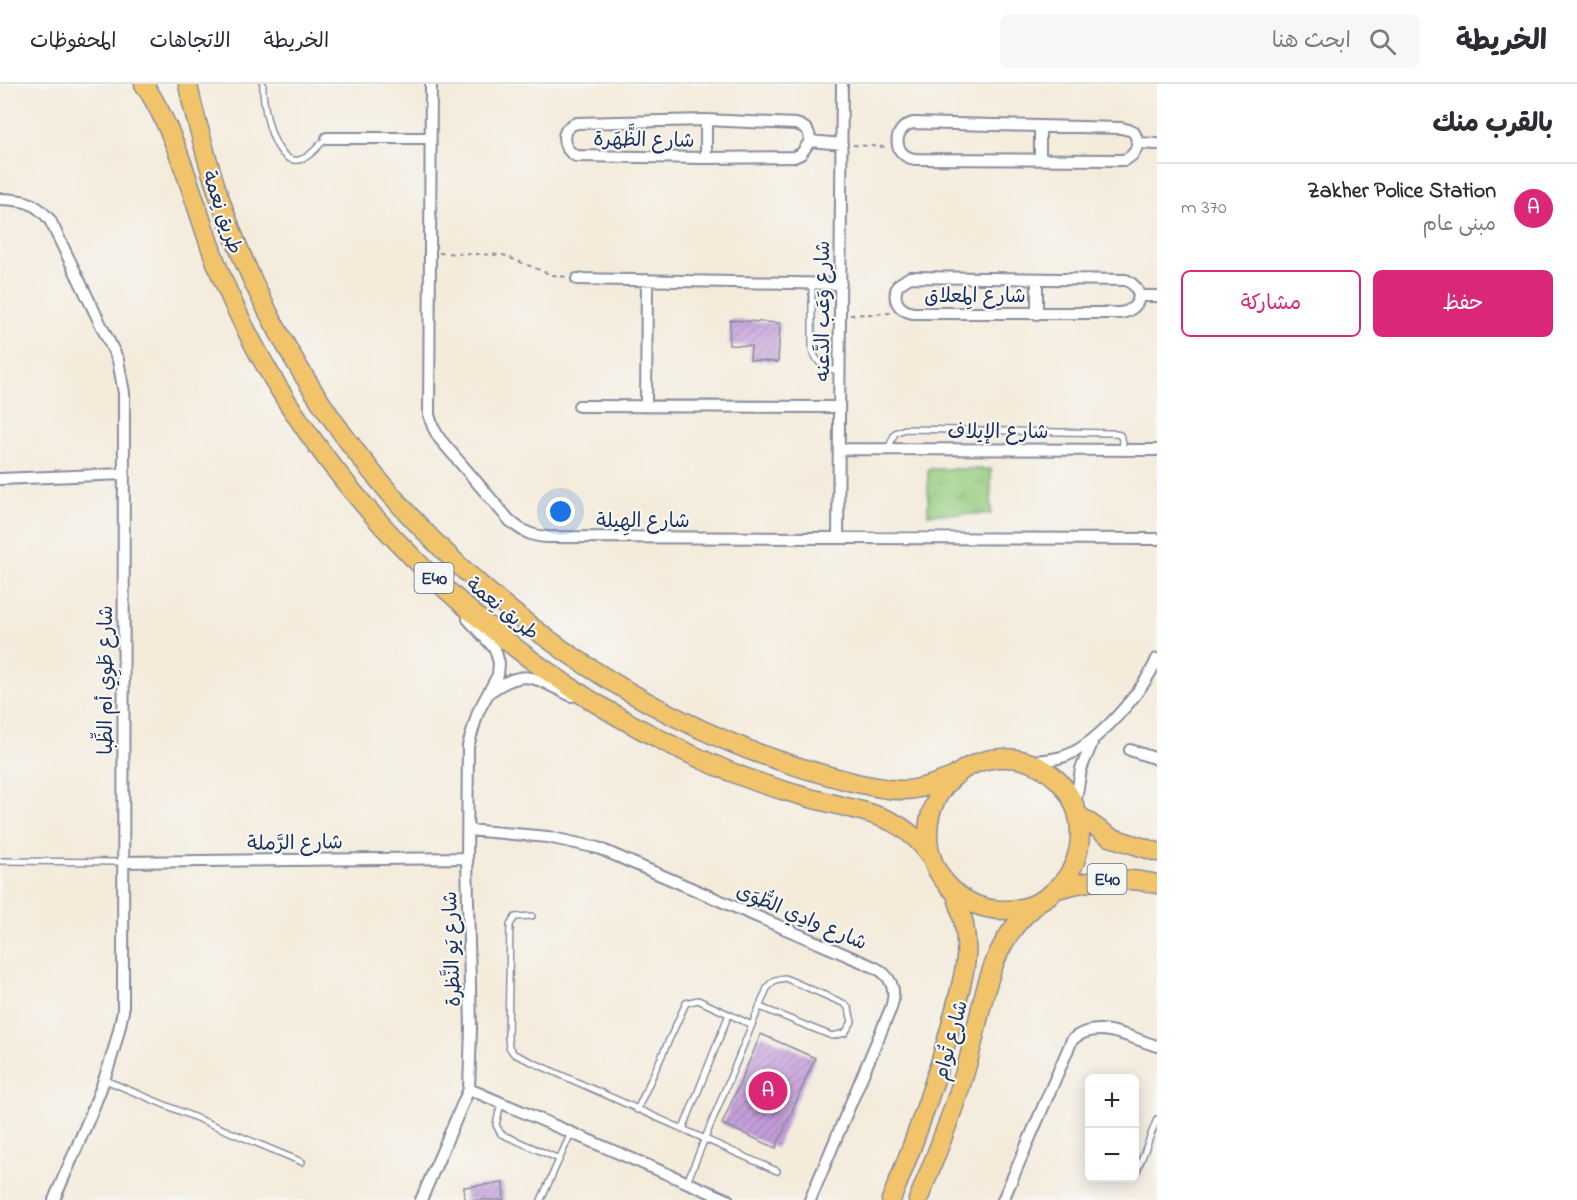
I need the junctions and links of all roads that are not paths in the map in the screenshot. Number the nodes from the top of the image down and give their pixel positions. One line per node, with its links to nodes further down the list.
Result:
1 (144, 84): 37 (main road, طريق نِعمة / E40)
2 (188, 84): 45 (main road, طريق نِعمة / E40)
3 (262, 84): 8 (lane)
4 (431, 84): 9 (street, شارع الهِيلة)
5 (842, 84): 11 (street, شارع وَعَب الدَّعنه)
6 (706, 120): 10 (street, شارع الظَّهَرة); 14 (street, شارع الظَّهَرة); 14 (street, شارع الظَّهَرة)
7 (1040, 126): 12 (street); 15 (street); 15 (street)
8 (327, 138): 9 (street)
9 (430, 138): 35 (street, شارع الهِيلة)
10 (810, 141): 11 (street); 14 (street, شارع الظَّهَرة)
11 (842, 144): 21 (street, شارع وَعَب الدَّعنه)
12 (1138, 144): 13 (street); 15 (street)
13 (1157, 144)
14 (706, 158)
15 (1040, 159)
16 (0, 199): 33 (street, شارع طَوِي أم الظِّبا)
17 (577, 279): 19 (street)
18 (1037, 279): 22 (street, شارع المِعلاق); 24 (street, شارع المِعلاق); 24 (street, شارع المِعلاق)
19 (648, 280): 20 (street); 27 (street)
20 (812, 284): 21 (street); 25 (lane)
21 (841, 284): 25 (street, شارع وَعَب الدَّعنه)
22 (1139, 296): 23 (street); 24 (street, شارع المِعلاق)
23 (1157, 296)
24 (1036, 314)
25 (840, 372): 28 (street, شارع وَعَب الدَّعنه)
26 (579, 406): 27 (street)
27 (646, 406): 28 (street)
28 (839, 406): 29 (street, شارع وَعَب الدَّعنه)
29 (839, 449): 30 (street, شارع الإيلاف); 35 (street, شارع وَعَب الدَّعنه)
30 (888, 449): 31 (street, شارع الإيلاف); 31 (lane)
31 (1122, 449): 32 (street, شارع الإيلاف)
32 (1157, 450)
33 (124, 474): 34 (street); 52 (street, شارع طَوِي أم الظِّبا)
34 (0, 479)
35 (838, 538): 36 (street, شارع الهِيلة)
36 (1157, 539)
37 (424, 569): 39 (street, شارع يَو النَّظرة); 40 (main road, طريق نِعمة / E40)
38 (1157, 659): 41 (street)
39 (490, 691): 40 (street); 47 (street, شارع يَو النَّظرة)
40 (625, 720): 50 (main road, طريق نِعمة / E40)
41 (1094, 740): 44 (street); 46 (street)
42 (1130, 750): 43 (street)
43 (1157, 759)
44 (1028, 761): 45 (main road); 46 (main road)
45 (955, 776): 50 (main road)
46 (1077, 811): 48 (main road, E40); 54 (main road)
47 (468, 830): 49 (street, شارع يَو النَّظرة); 79 (street, شارع وادِي الطُّوَى)
48 (1157, 852)
49 (467, 858): 52 (street, شارع الرَّملة); 63 (street, شارع يَو النَّظرة)
50 (932, 858): 55 (main road)
51 (0, 861): 52 (lane)
52 (123, 862): 62 (street, شارع طَوِي أم الظِّبا)
53 (1157, 884): 54 (main road, E40)
54 (1058, 889): 56 (main road)
55 (956, 894): 56 (main road); 80 (main road, شارع تُوام)
56 (1040, 902): 81 (main road, شارع تُوام)
57 (532, 916): 65 (lane)
58 (760, 1006): 58 (lane); 60 (lane)
59 (729, 1014): 60 (lane); 65 (lane); 67 (lane)
60 (753, 1025): 69 (lane)
61 (1157, 1046): 82 (street)
62 (105, 1080): 71 (lane); 75 (street, شارع طَوِي أم الظِّبا)
63 (469, 1089): 64 (street); 76 (street, شارع يَو النَّظرة)
64 (501, 1102): 68 (street); 70 (lane)
65 (637, 1110): 67 (lane)
66 (1157, 1121): 72 (lane)
67 (683, 1130): 69 (lane)
68 (571, 1133): 70 (lane); 74 (street)
69 (705, 1139): 73 (lane); 74 (lane)
70 (559, 1159): 77 (lane)
71 (302, 1162)
72 (1139, 1166)
73 (777, 1171)
74 (687, 1182): 78 (street)
75 (54, 1200)
76 (421, 1200)
77 (541, 1200)
78 (728, 1200)
79 (810, 1200)
80 (891, 1200)
81 (918, 1200)
82 (1003, 1200)

